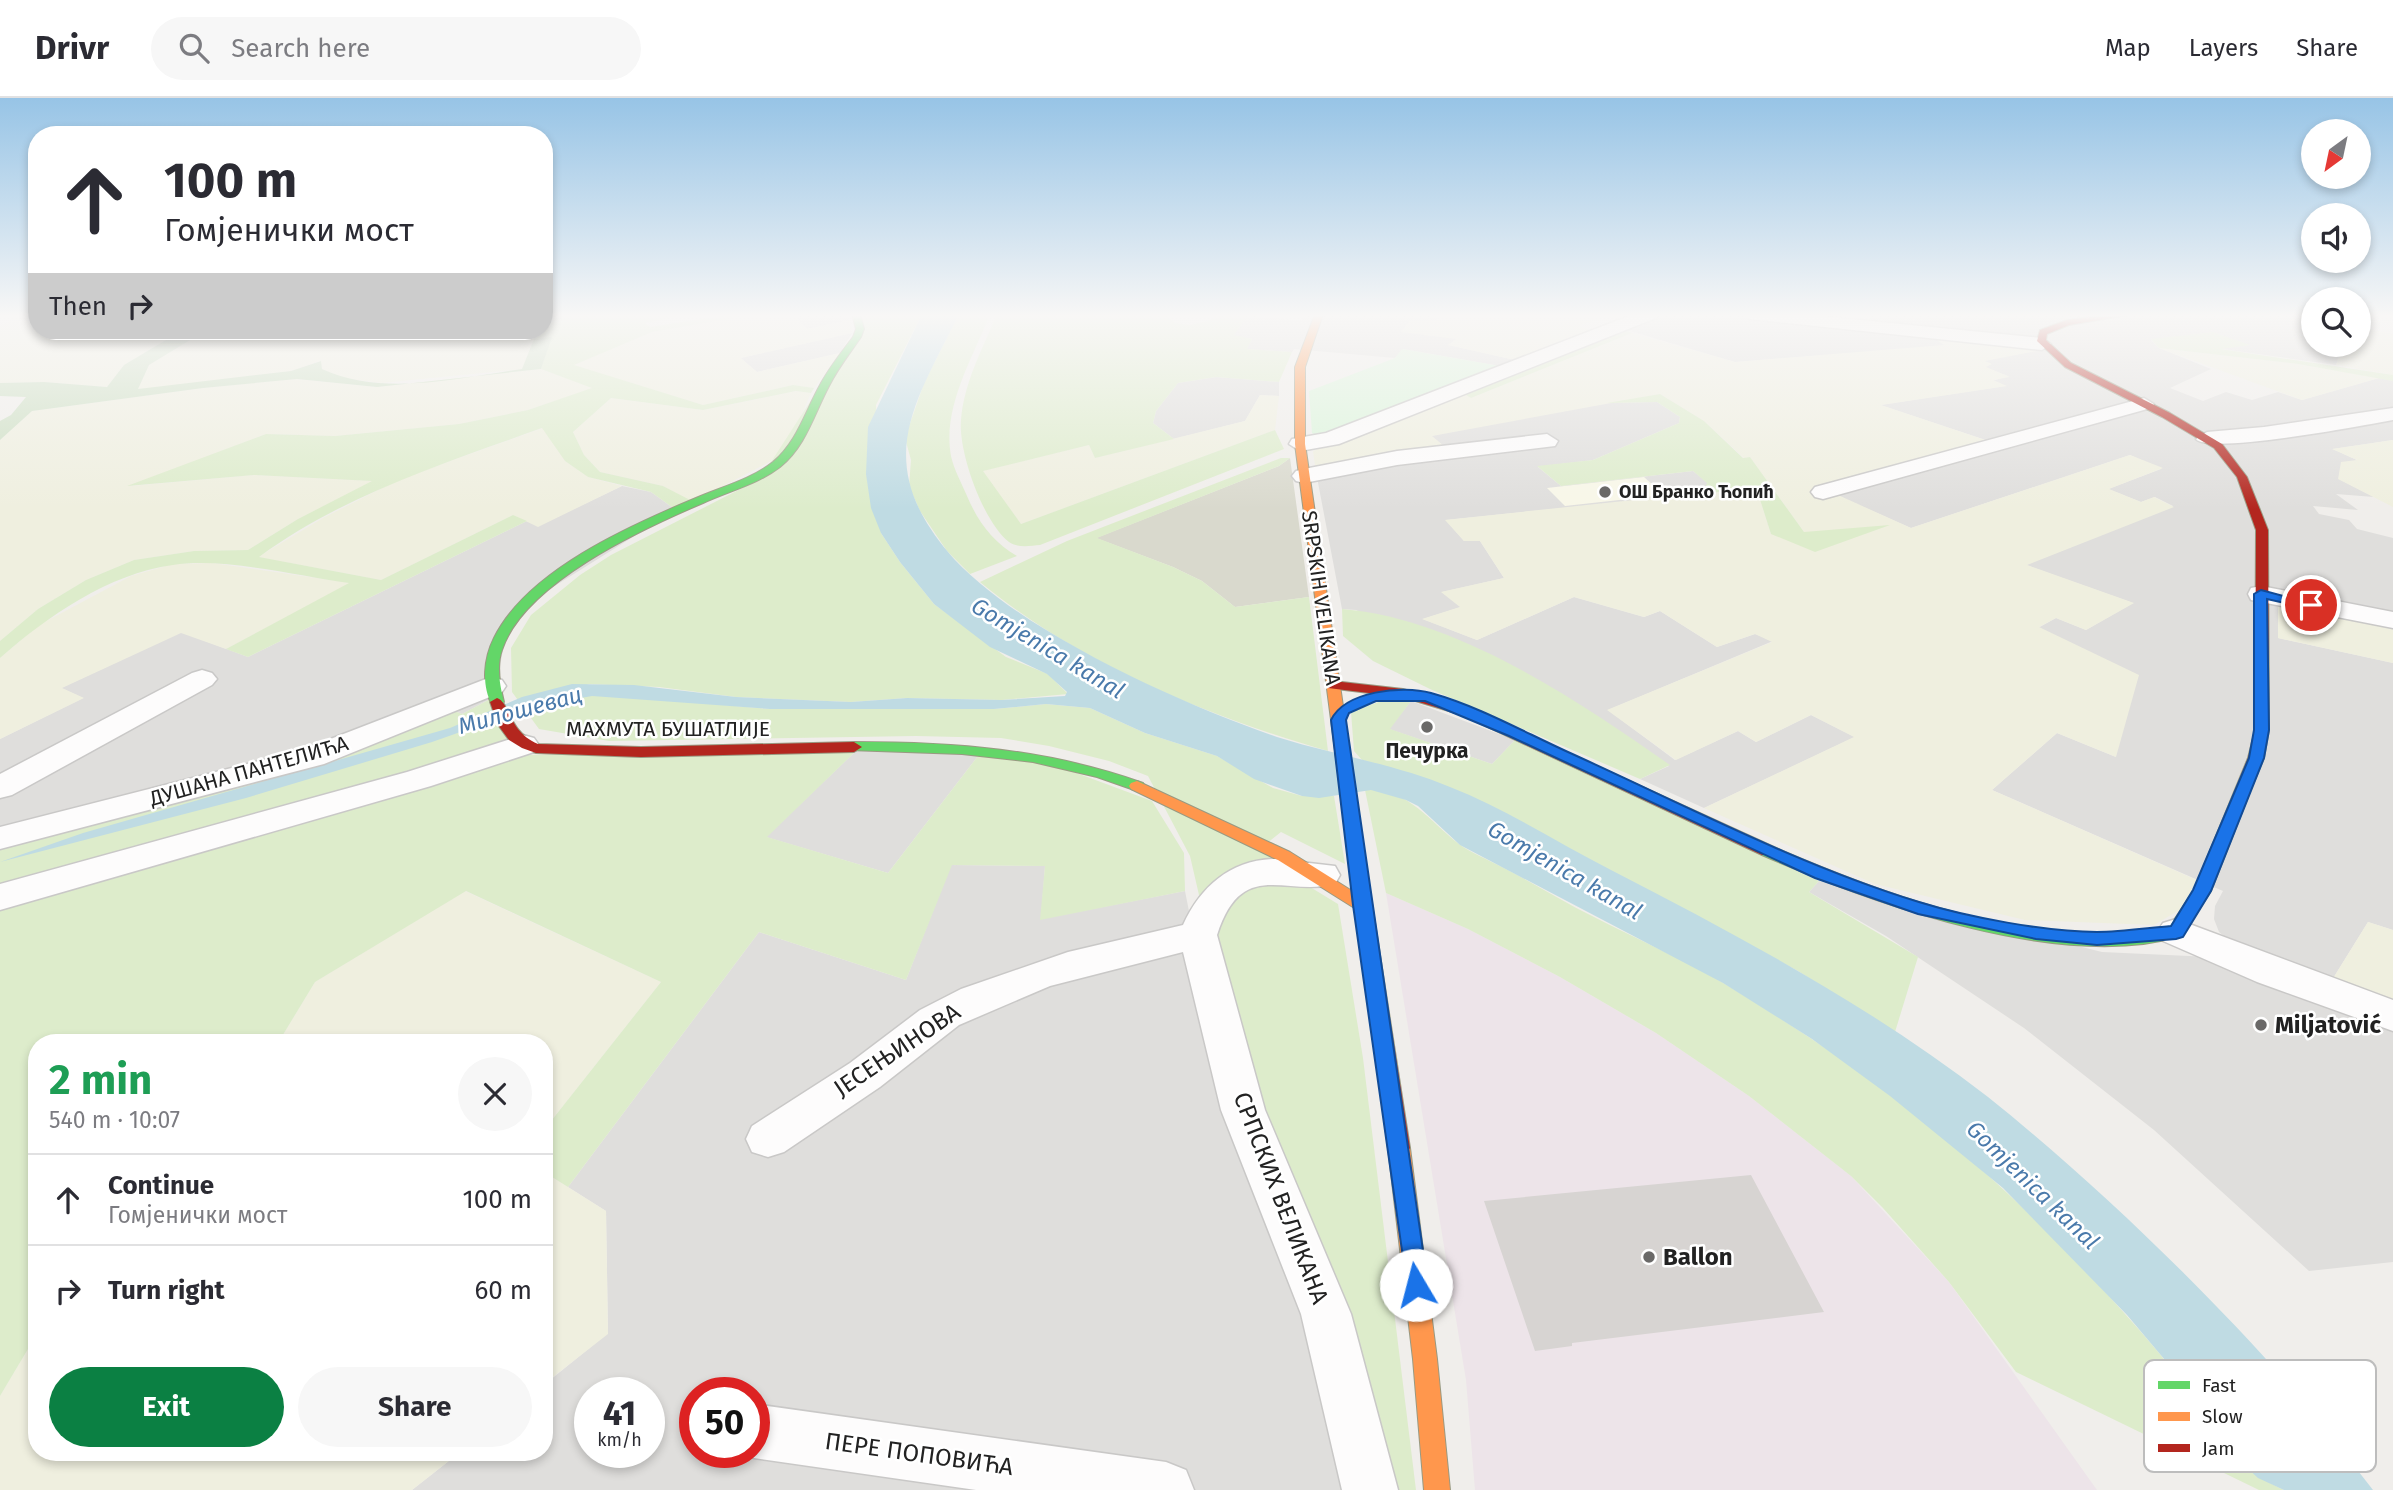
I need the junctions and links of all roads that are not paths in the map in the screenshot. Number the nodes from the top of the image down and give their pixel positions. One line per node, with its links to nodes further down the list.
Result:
1 (829, 379): 19 (street)
2 (1300, 379): 9 (street, SRPSKIH VELIKANA)
3 (1485, 379): 9 (street)
4 (2095, 379): 5 (street)
5 (2144, 404): 7 (street); 11 (street)
6 (2393, 414): 7 (street)
7 (2207, 439): 12 (street)
8 (1546, 441): 10 (street)
9 (1300, 444): 10 (street, SRPSKIH VELIKANA)
10 (1304, 476): 14 (street, SRPSKIH VELIKANA)
11 (1823, 492)
12 (2261, 594): 13 (street); 28 (street)
13 (2393, 620)
14 (1325, 629): 15 (street); 18 (street, SRPSKIH VELIKANA)
15 (1343, 649)
16 (1384, 675): 20 (street)
17 (202, 679): 23 (street)
18 (1333, 685): 20 (street); 21 (street, SRPSKIH VELIKANA)
19 (494, 692): 22 (street); 24 (street, ДУШАНА ПАНТЕЛИЋА)
20 (1427, 697): 21 (street); 28 (street)
21 (1338, 720): 25 (street, SRPSKIH VELIKANA)
22 (517, 738): 25 (street, МАХМУТА БУШАТЛИЈЕ); 26 (street)
23 (0, 788)
24 (0, 838)
25 (1340, 872): 27 (street); 27 (street, МАХМУТА БУШАТЛИЈЕ); 29 (street)
26 (0, 897)
27 (1362, 905): 35 (street)
28 (2176, 932): 30 (street)
29 (1198, 935): 31 (street, ЈЕСЕЊИНОВА); 34 (street, СРПСКИХ ВЕЛИКАНА)
30 (2393, 1016)
31 (768, 1139)
32 (770, 1433): 33 (street, ПЕРЕ ПОПОВИЋА)
33 (1167, 1490)
34 (1370, 1490)
35 (1437, 1490)

